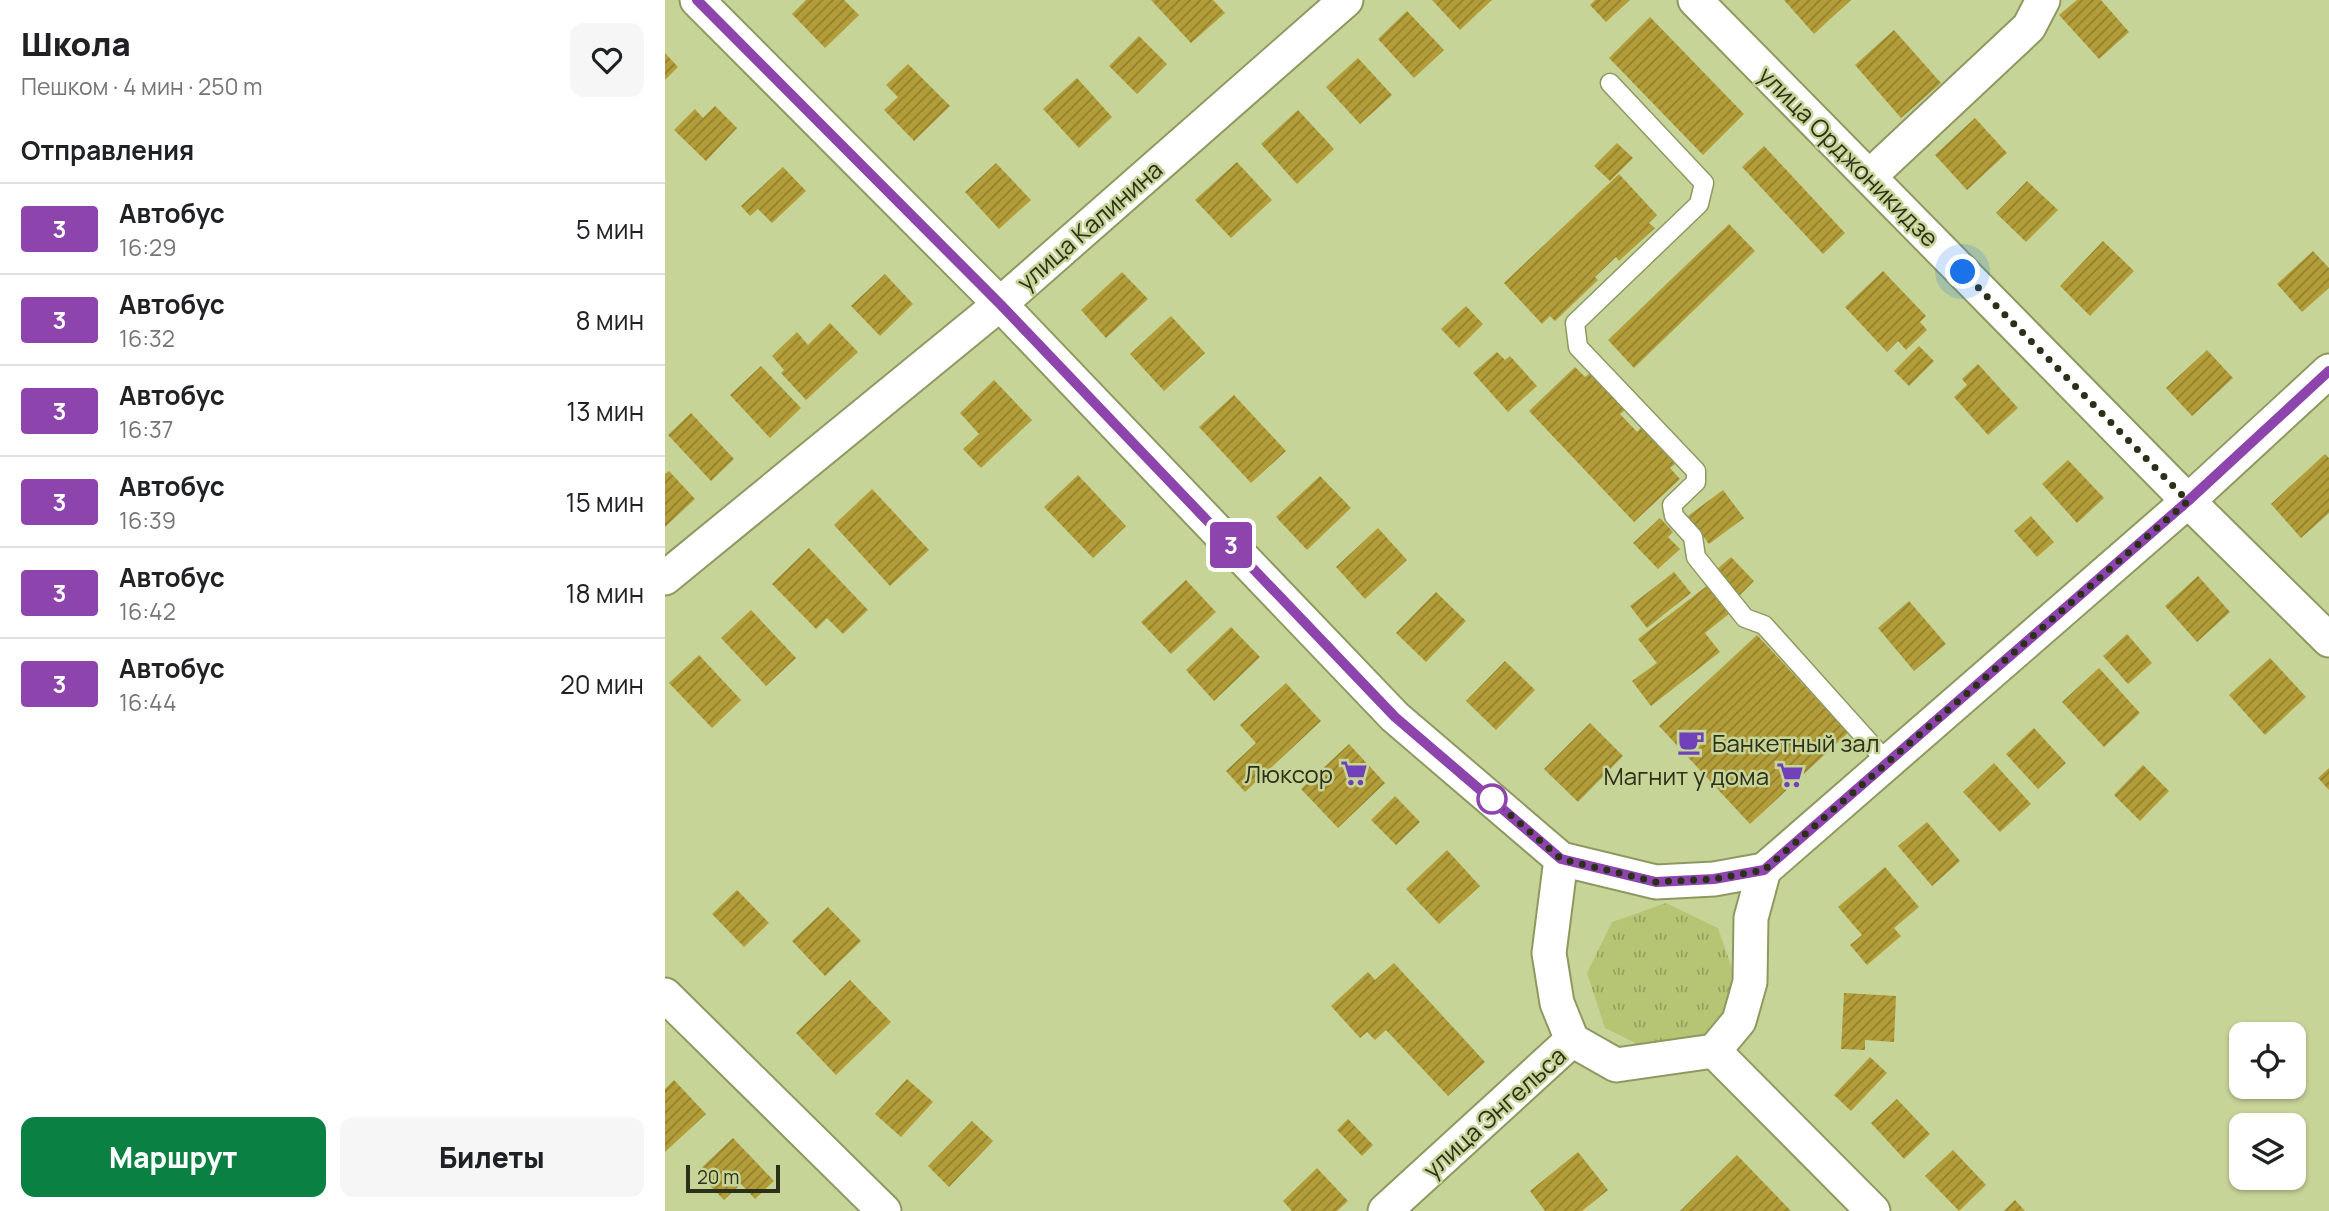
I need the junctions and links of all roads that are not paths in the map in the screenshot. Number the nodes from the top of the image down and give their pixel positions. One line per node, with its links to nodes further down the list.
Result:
1 (697, 0): 7 (street)
2 (1346, 0): 7 (street, улица Калинина)
3 (1695, 0): 6 (street, улица Орджоникидзе)
4 (2043, 0): 6 (street)
5 (1610, 83): 12 (lane)
6 (1870, 176): 9 (street, улица Орджоникидзе)
7 (1000, 304): 10 (street, улица Калинина); 13 (street)
8 (2329, 371): 9 (street)
9 (2188, 501): 11 (street, улица Орджоникидзе); 12 (street)
10 (665, 578)
11 (2329, 640)
12 (1888, 763): 14 (street)
13 (1561, 859): 14 (street); 16 (street)
14 (1764, 870): 17 (street)
15 (665, 995): 18 (street)
16 (1572, 1040): 17 (street); 19 (street, улица Энгельса)
17 (1714, 1051): 20 (street)
18 (884, 1211)
19 (1385, 1211)
20 (1873, 1211)

